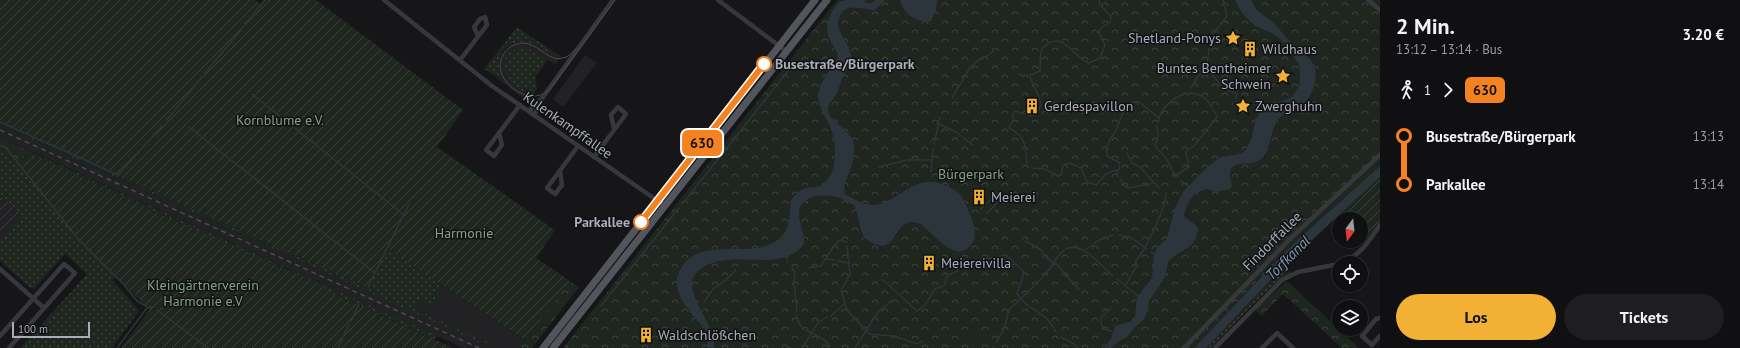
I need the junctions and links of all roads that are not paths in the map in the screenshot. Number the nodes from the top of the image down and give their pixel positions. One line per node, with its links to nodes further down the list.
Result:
1 (384, 0): 11 (street, Kulenkampffallee)
2 (613, 0): 12 (street)
3 (718, 0): 9 (street)
4 (815, 0): 9 (main road)
5 (827, 0): 10 (main road)
6 (1368, 0): 7 (street)
7 (1380, 10)
8 (478, 36): 11 (street)
9 (779, 46): 10 (street); 22 (main road)
10 (786, 51): 23 (main road)
11 (460, 60): 13 (street, Kulenkampffallee)
12 (543, 97): 14 (street); 15 (street)
13 (520, 105): 14 (street, Kulenkampffallee); 17 (street)
14 (529, 111): 15 (street, Kulenkampffallee)
15 (534, 115): 18 (street, Kulenkampffallee)
16 (614, 128): 20 (street)
17 (499, 133): 17 (street)
18 (578, 146): 20 (street, Kulenkampffallee); 21 (street)
19 (1380, 155): 36 (street, Findorffallee)
20 (594, 157): 22 (street, Kulenkampffallee)
21 (560, 171): 21 (street)
22 (658, 200): 23 (street, Kulenkampffallee); 34 (main road)
23 (665, 206): 35 (main road)
24 (1380, 225): 25 (street)
25 (1355, 256)
26 (1332, 265): 37 (street)
27 (0, 269): 28 (street)
28 (34, 298): 29 (street); 29 (street); 31 (street)
29 (44, 308): 33 (street)
30 (1380, 318): 32 (street)
31 (0, 336)
32 (1380, 336)
33 (9, 348)
34 (543, 348)
35 (553, 348)
36 (1184, 348)
37 (1215, 348)
38 (1262, 348): 39 (street)
39 (1293, 348)

